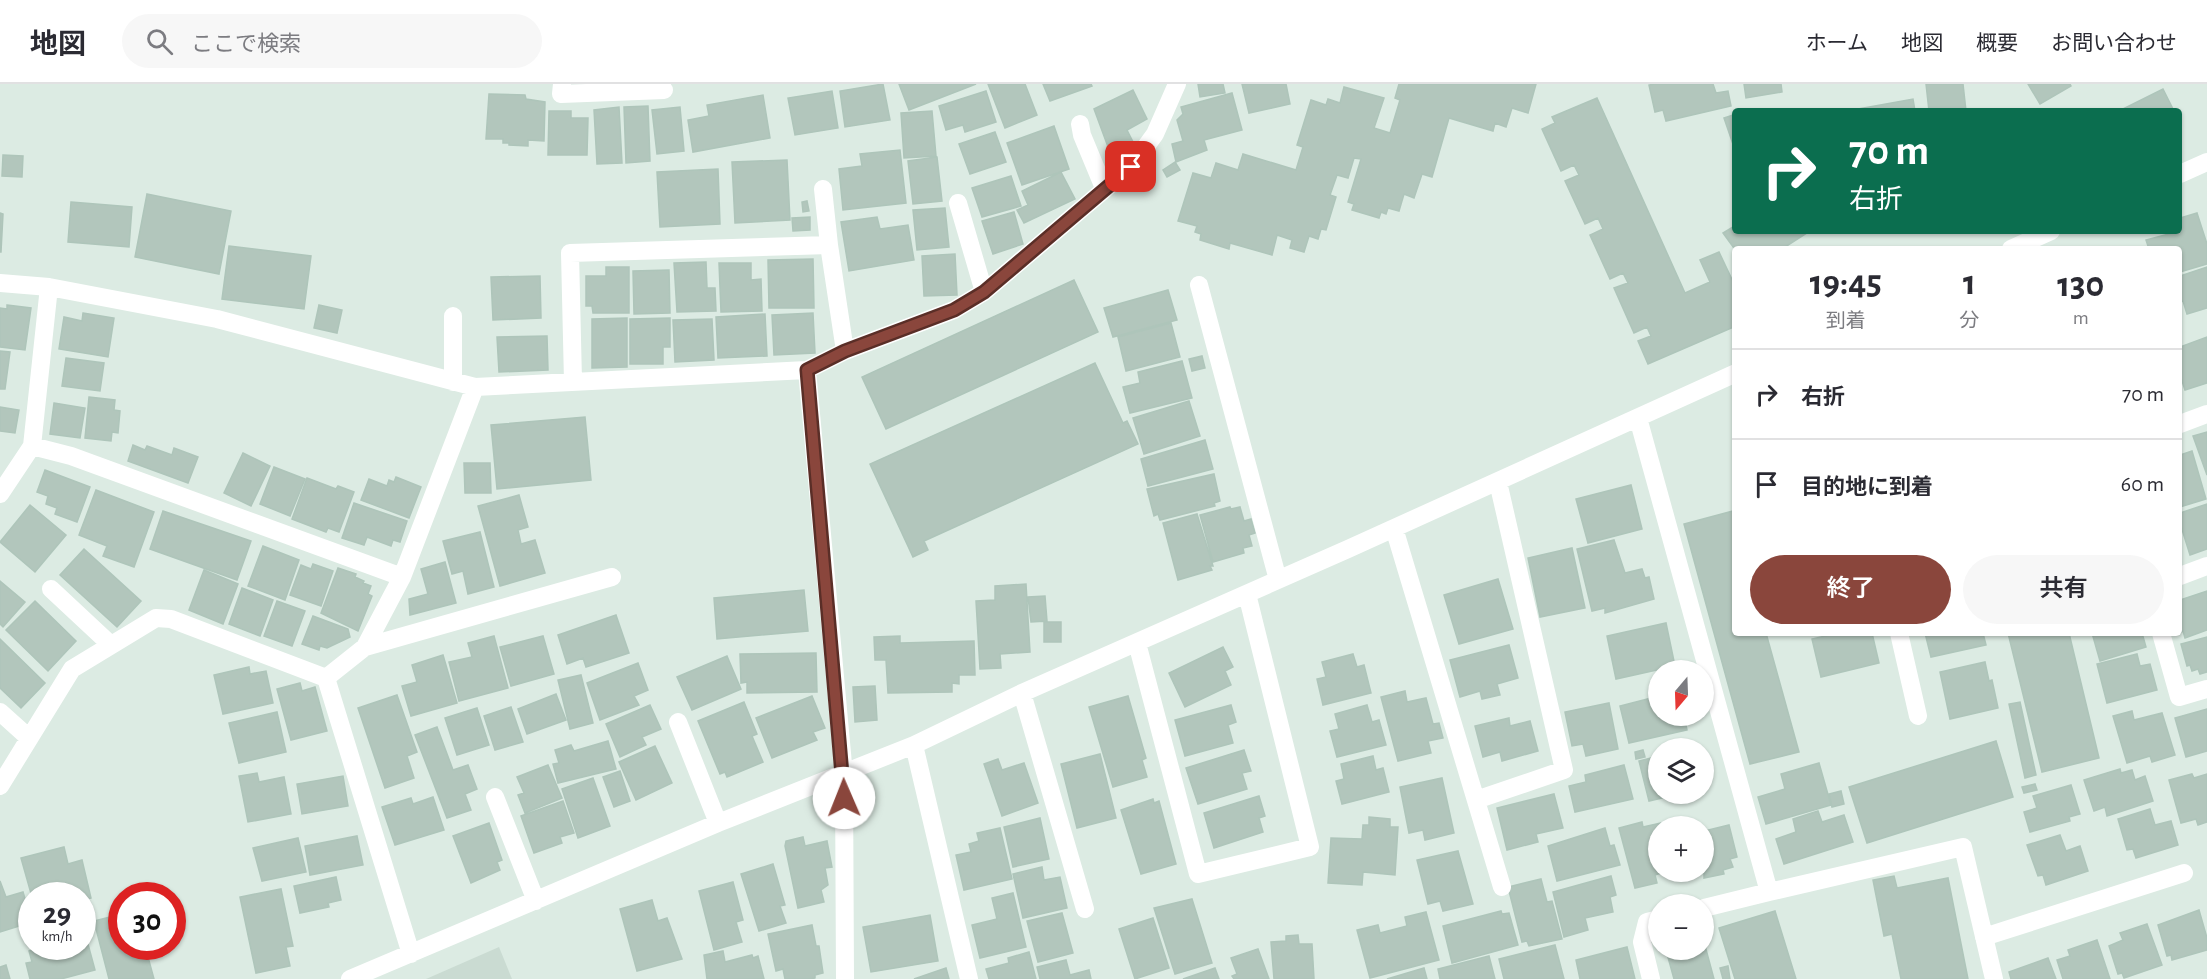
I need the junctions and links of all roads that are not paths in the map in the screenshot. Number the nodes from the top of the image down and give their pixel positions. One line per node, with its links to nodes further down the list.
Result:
1 (562, 84): 3 (street)
2 (1177, 84): 7 (street)
3 (664, 90)
4 (1080, 124): 7 (street)
5 (2207, 162): 6 (street)
6 (2182, 173)
7 (1104, 188): 16 (street)
8 (823, 189): 11 (street)
9 (958, 203): 16 (street)
10 (2044, 234): 12 (street)
11 (829, 245): 18 (street); 21 (street)
12 (2018, 246)
13 (0, 284): 15 (street)
14 (1199, 285): 35 (street)
15 (49, 287): 22 (street); 27 (street)
16 (984, 292): 18 (street)
17 (453, 316): 22 (street)
18 (845, 351): 19 (street)
19 (807, 370): 21 (street); 51 (street)
20 (1732, 376): 25 (street)
21 (573, 381): 23 (street)
22 (453, 382): 23 (street)
23 (475, 387): 33 (street)
24 (2207, 414): 26 (street)
25 (1638, 418): 28 (street); 58 (street)
26 (2182, 423)
27 (32, 446): 29 (street); 33 (street)
28 (1498, 482): 30 (street); 54 (street)
29 (0, 494)
30 (1394, 528): 35 (street); 54 (street)
31 (2207, 566): 32 (street)
32 (2182, 575)
33 (402, 577): 42 (street)
34 (612, 577): 42 (street)
35 (1278, 580): 37 (street)
36 (51, 589): 41 (street)
37 (1247, 594): 40 (street); 40 (street)
38 (1900, 636): 47 (street)
39 (2162, 636): 44 (street)
40 (1137, 643): 45 (street)
41 (111, 645): 43 (street); 49 (street)
42 (365, 647): 43 (street)
43 (326, 678): 64 (street)
44 (2207, 689)
45 (1022, 693): 50 (street); 61 (street)
46 (0, 712): 49 (street)
47 (1918, 716)
48 (678, 722): 55 (street)
49 (29, 738): 52 (street)
50 (914, 745): 51 (street); 67 (street)
51 (844, 775): 55 (street); 66 (street)
52 (0, 786)
53 (495, 796): 59 (street)
54 (1476, 800): 57 (street)
55 (718, 823): 59 (street)
56 (2184, 873): 63 (street)
57 (1502, 887)
58 (1769, 892): 60 (street); 63 (street)
59 (536, 901): 64 (street)
60 (1714, 906)
61 (1085, 909)
62 (1648, 922): 68 (street)
63 (1984, 937): 69 (street)
64 (411, 954): 65 (street)
65 (350, 979)
66 (845, 979)
67 (969, 979)
68 (1651, 979)
69 (1994, 979)

